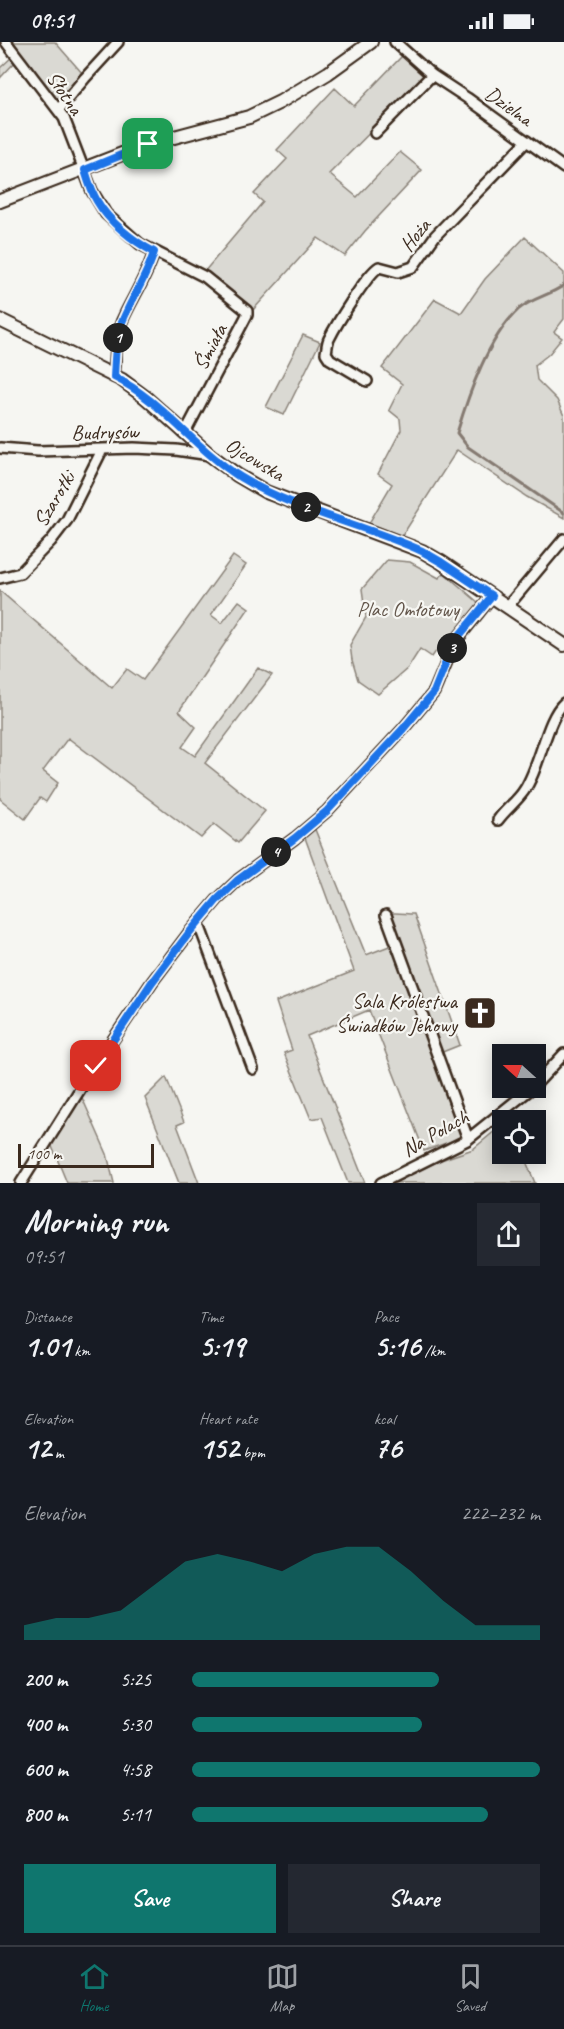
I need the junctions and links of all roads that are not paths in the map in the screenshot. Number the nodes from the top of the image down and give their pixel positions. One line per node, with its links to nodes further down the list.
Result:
1 (6, 42): 6 (street, Słotna)
2 (118, 42): 6 (street)
3 (371, 42): 10 (street)
4 (395, 42): 5 (street, Dzielna)
5 (432, 75): 7 (street); 8 (street, Dzielna)
6 (59, 109): 10 (street, Słotna)
7 (375, 133)
8 (527, 141): 9 (street, Dzielna); 15 (street, Hoża)
9 (564, 168)
10 (85, 170): 11 (street); 12 (street, Śmiała)
11 (0, 201)
12 (154, 252): 14 (street); 16 (street, Śmiała)
13 (0, 320): 14 (street, Ojcowska)
14 (114, 377): 16 (street, Ojcowska)
15 (367, 381)
16 (185, 433): 19 (street, Ojcowska)
17 (0, 448): 18 (street, Budrysów)
18 (102, 450): 19 (street, Budrysów); 21 (street, Szarotki)
19 (210, 455): 22 (street, Ojcowska)
20 (564, 539): 23 (street)
21 (0, 578)
22 (492, 596): 23 (street, Ojcowska); 28 (street)
23 (507, 607): 24 (street, Ojcowska)
24 (564, 645)
25 (564, 703): 26 (street)
26 (498, 820)
27 (386, 915): 33 (street)
28 (198, 922): 30 (street); 34 (street)
29 (564, 1054): 31 (street)
30 (253, 1069)
31 (546, 1073)
32 (519, 1098): 33 (street, Na Polach)
33 (468, 1139): 35 (street, Na Polach)
34 (21, 1183)
35 (381, 1183)

